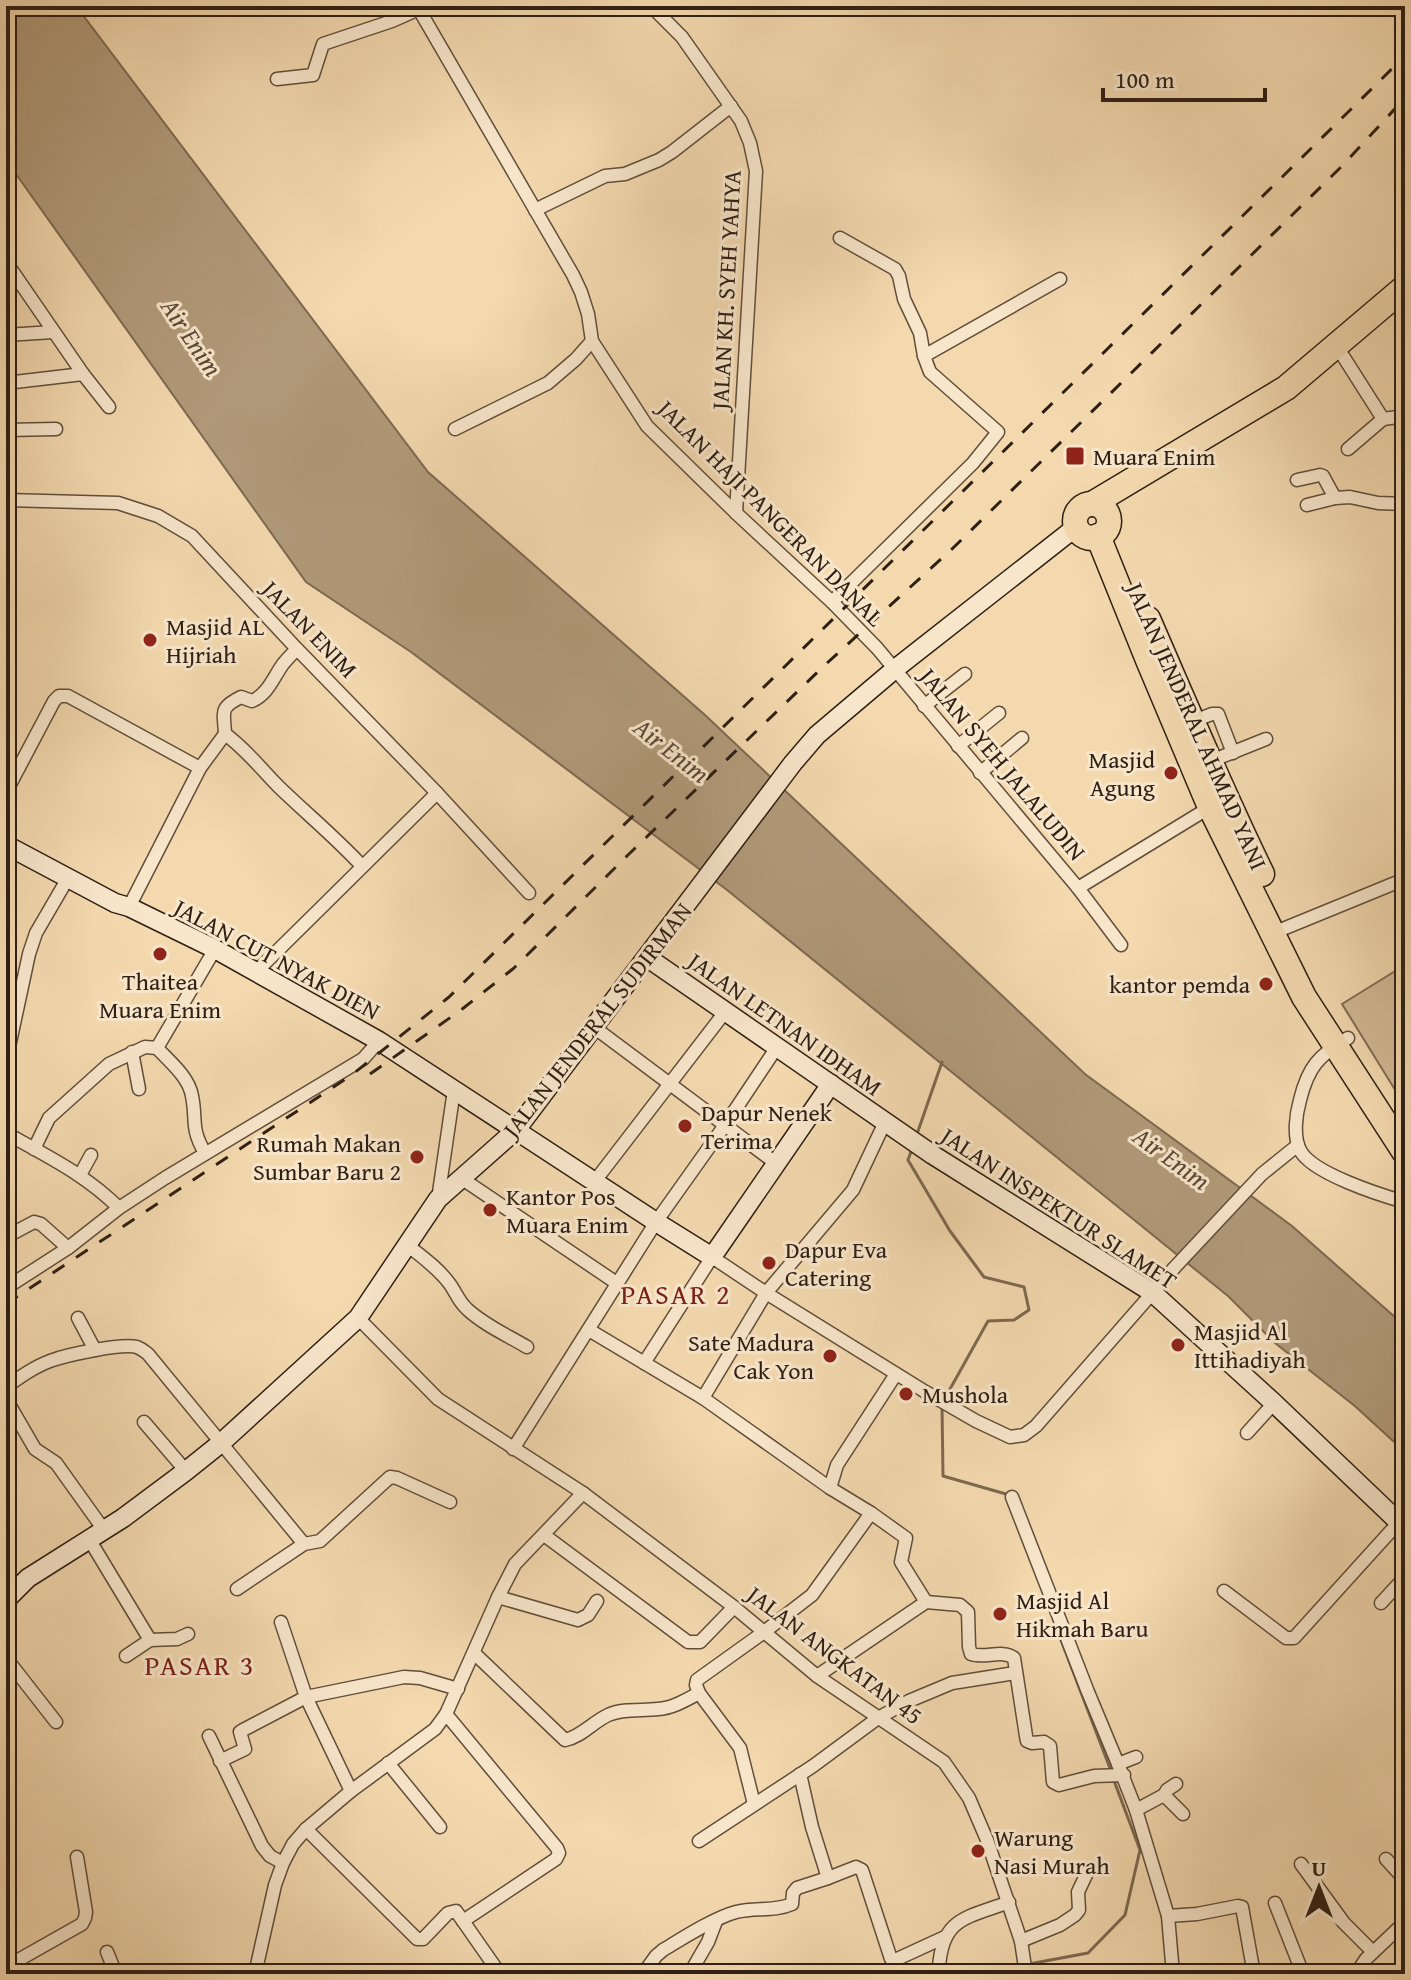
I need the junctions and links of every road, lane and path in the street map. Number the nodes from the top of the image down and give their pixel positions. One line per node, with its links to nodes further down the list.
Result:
1 (651, 6): 4 (street, JALAN KH. SYEH YAHYA)
2 (418, 8): 3 (street); 5 (street, JALAN HAJI PANGERAN DANAL)
3 (277, 79)
4 (731, 106): 5 (street); 30 (street, JALAN KH. SYEH YAHYA)
5 (535, 210): 13 (street, JALAN HAJI PANGERAN DANAL)
6 (840, 238): 14 (street)
7 (7, 265): 11 (street)
8 (1060, 279): 14 (street)
9 (1405, 287): 31 (highway, JALAN JENDERAL SUDIRMAN)
10 (1405, 305): 15 (highway, JALAN JENDERAL SUDIRMAN)
11 (53, 332): 12 (street); 16 (street)
12 (6, 335)
13 (592, 341): 22 (street); 30 (street, JALAN HAJI PANGERAN DANAL)
14 (924, 356): 32 (street)
15 (1343, 356): 20 (street); 31 (highway, JALAN JENDERAL SUDIRMAN)
16 (83, 374): 17 (street); 18 (street)
17 (6, 383)
18 (109, 407)
19 (1405, 416): 20 (street)
20 (1383, 419): 24 (street)
21 (56, 429): 23 (street)
22 (455, 429)
23 (6, 430)
24 (1348, 449)
25 (1297, 480): 26 (street)
26 (1335, 498): 28 (street); 29 (street)
27 (6, 500): 33 (street, JALAN ENIM)
28 (1405, 504)
29 (1307, 505)
30 (736, 513): 32 (street, JALAN HAJI PANGERAN DANAL)
31 (1096, 521): 34 (main road, JALAN JENDERAL SUDIRMAN); 42 (highway, JALAN JENDERAL AHMAD YANI); 47 (highway, JALAN JENDERAL AHMAD YANI)
32 (832, 602): 34 (street, JALAN HAJI PANGERAN DANAL)
33 (297, 649): 38 (street); 46 (street, JALAN ENIM)
34 (895, 669): 36 (street, JALAN SYEH JALALUDIN); 58 (main road, JALAN JENDERAL SUDIRMAN)
35 (965, 674): 36 (street)
36 (924, 706): 41 (street, JALAN SYEH JALALUDIN)
37 (999, 713): 41 (street)
38 (225, 734): 43 (street); 49 (street)
39 (1022, 738): 44 (street)
40 (1266, 739): 42 (street)
41 (958, 746): 44 (street, JALAN SYEH JALALUDIN)
42 (1222, 757): 47 (highway, JALAN JENDERAL AHMAD YANI)
43 (200, 768): 45 (street); 54 (street)
44 (980, 773): 52 (street, JALAN SYEH JALALUDIN)
45 (6, 792)
46 (437, 793): 49 (street); 53 (street, JALAN ENIM)
47 (1218, 802): 52 (street, JALAN SYEH JALALUDIN); 55 (highway, JALAN JENDERAL AHMAD YANI)
48 (6, 845): 50 (main road, JALAN CUT NYAK DIEN)
49 (362, 866): 59 (street)
50 (68, 878): 54 (main road, JALAN CUT NYAK DIEN); 61 (street)
51 (1405, 879): 55 (street)
52 (1078, 888): 56 (street, JALAN SYEH JALALUDIN)
53 (529, 893)
54 (129, 907): 57 (main road, JALAN CUT NYAK DIEN)
55 (1281, 930): 65 (highway, JALAN JENDERAL AHMAD YANI)
56 (1121, 945)
57 (215, 949): 59 (main road, JALAN CUT NYAK DIEN); 67 (street)
58 (648, 958): 62 (main road, JALAN LETNAN IDHAM); 63 (main road, JALAN JENDERAL SUDIRMAN)
59 (256, 972): 64 (main road, JALAN CUT NYAK DIEN)
60 (6, 985): 61 (street)
61 (21, 991): 69 (street)
62 (725, 1012): 66 (main road, JALAN LETNAN IDHAM); 70 (street)
63 (595, 1028): 70 (street); 77 (main road, JALAN JENDERAL SUDIRMAN)
64 (379, 1041): 73 (main road, JALAN CUT NYAK DIEN); 81 (street)
65 (1342, 1042): 76 (highway); 79 (street); 82 (highway)
66 (777, 1047): 71 (main road, JALAN LETNAN IDHAM); 74 (street)
67 (157, 1048): 68 (street); 81 (street)
68 (132, 1052): 72 (street); 80 (street)
69 (6, 1061)
70 (670, 1084): 74 (street); 87 (street)
71 (831, 1084): 75 (main road, JALAN LETNAN IDHAM); 84 (main road)
72 (139, 1089)
73 (454, 1090): 77 (main road, JALAN CUT NYAK DIEN); 88 (street)
74 (725, 1125): 84 (street); 91 (street)
75 (890, 1126): 98 (street); 99 (main road, JALAN INSPEKTUR SLAMET)
76 (1405, 1126)
77 (516, 1130): 86 (main road, JALAN JENDERAL SUDIRMAN); 87 (main road, JALAN CUT NYAK DIEN)
78 (6, 1133): 80 (street)
79 (1298, 1145): 89 (street); 99 (street)
80 (34, 1149): 85 (street)
81 (205, 1153): 90 (street)
82 (1405, 1153)
83 (91, 1155): 85 (street)
84 (777, 1164): 95 (main road)
85 (80, 1175): 90 (street)
86 (461, 1178): 88 (main road, JALAN JENDERAL SUDIRMAN); 96 (street)
87 (595, 1181): 91 (main road, JALAN CUT NYAK DIEN)
88 (438, 1199): 93 (main road, JALAN JENDERAL SUDIRMAN)
89 (1405, 1202)
90 (119, 1208): 94 (street)
91 (656, 1222): 95 (main road, JALAN CUT NYAK DIEN); 96 (street)
92 (6, 1237): 94 (street)
93 (406, 1244): 101 (main road, JALAN JENDERAL SUDIRMAN); 103 (street)
94 (68, 1248): 97 (street)
95 (712, 1257): 98 (street); 105 (street)
96 (618, 1284): 102 (street)
97 (6, 1288)
98 (766, 1293): 106 (street); 108 (street)
99 (1153, 1293): 106 (street); 110 (main road, JALAN INSPEKTUR SLAMET)
100 (78, 1318): 104 (street)
101 (358, 1318): 113 (main road, JALAN JENDERAL SUDIRMAN); 114 (street, JALAN ANGKATAN 45)
102 (589, 1330): 105 (street); 114 (street)
103 (527, 1347)
104 (95, 1350): 107 (street); 113 (street)
105 (644, 1363): 108 (street)
106 (896, 1374): 116 (street)
107 (6, 1387)
108 (703, 1398): 116 (street)
109 (6, 1399): 122 (street)
110 (1274, 1403): 112 (street); 121 (main road, JALAN INSPEKTUR SLAMET)
111 (144, 1422): 115 (street)
112 (1247, 1433)
113 (221, 1443): 115 (main road, JALAN JENDERAL SUDIRMAN); 124 (street)
114 (513, 1449): 117 (street, JALAN ANGKATAN 45)
115 (186, 1471): 122 (main road, JALAN JENDERAL SUDIRMAN)
116 (830, 1488): 120 (street)
117 (583, 1493): 123 (street); 133 (street, JALAN ANGKATAN 45)
118 (1012, 1497): 153 (street)
119 (450, 1502): 124 (street)
120 (871, 1513): 131 (street); 135 (street)
121 (1402, 1525): 127 (street)
122 (97, 1534): 129 (main road, JALAN JENDERAL SUDIRMAN); 137 (street)
123 (544, 1535): 128 (street); 133 (street)
124 (304, 1544): 126 (street)
125 (1405, 1577): 132 (street)
126 (237, 1589)
127 (1224, 1591)
128 (498, 1597): 130 (street); 138 (street)
129 (6, 1600)
130 (597, 1601)
131 (926, 1602): 141 (street); 142 (street)
132 (1381, 1603)
133 (734, 1607): 135 (street, JALAN ANGKATAN 45)
134 (281, 1622): 145 (street)
135 (764, 1632): 142 (street, JALAN ANGKATAN 45); 144 (street)
136 (188, 1634): 137 (street)
137 (150, 1640): 139 (street)
138 (474, 1653): 143 (street); 144 (street)
139 (126, 1656)
140 (6, 1658): 148 (street)
141 (1015, 1673): 147 (street); 153 (street)
142 (817, 1676): 147 (street, JALAN ANGKATAN 45)
143 (458, 1689): 145 (street); 146 (street)
144 (699, 1693): 158 (street)
145 (306, 1697): 151 (street); 156 (street)
146 (446, 1714): 152 (street); 174 (street)
147 (878, 1718): 154 (street); 171 (street, JALAN ANGKATAN 45)
148 (56, 1722)
149 (209, 1736): 151 (street)
150 (1136, 1757): 153 (street)
151 (220, 1761): 166 (street)
152 (388, 1763): 156 (street); 161 (street)
153 (1121, 1772): 159 (street)
154 (800, 1774): 158 (street); 169 (street)
155 (1176, 1784): 157 (street)
156 (351, 1791): 162 (street)
157 (1164, 1795): 159 (street); 160 (street)
158 (754, 1804): 163 (street)
159 (1136, 1810): 173 (street)
160 (1183, 1814)
161 (440, 1827)
162 (306, 1829): 166 (street); 174 (street)
163 (699, 1841)
164 (77, 1857): 181 (street)
165 (1386, 1859): 170 (street)
166 (283, 1863): 183 (street)
167 (1301, 1864): 180 (street)
168 (1087, 1873): 178 (street)
169 (828, 1878): 175 (street); 177 (street)
170 (1405, 1880)
171 (1009, 1902): 177 (street); 178 (street, JALAN ANGKATAN 45)
172 (1275, 1903): 193 (street)
173 (1168, 1916): 191 (street); 192 (street)
174 (463, 1921): 184 (street)
175 (716, 1921): 187 (street); 188 (street)
176 (1405, 1922): 180 (street)
177 (945, 1937): 189 (street)
178 (1021, 1941): 190 (street, JALAN ANGKATAN 45)
179 (107, 1952): 182 (street)
180 (1373, 1952): 194 (street)
181 (6, 1967)
182 (116, 1974)
183 (255, 1974)
184 (500, 1974)
185 (603, 1974): 186 (street)
186 (613, 1974)
187 (643, 1974)
188 (693, 1974)
189 (931, 1974)
190 (1026, 1974)
191 (1173, 1974)
192 (1254, 1974)
193 (1303, 1974)
194 (1356, 1974)

